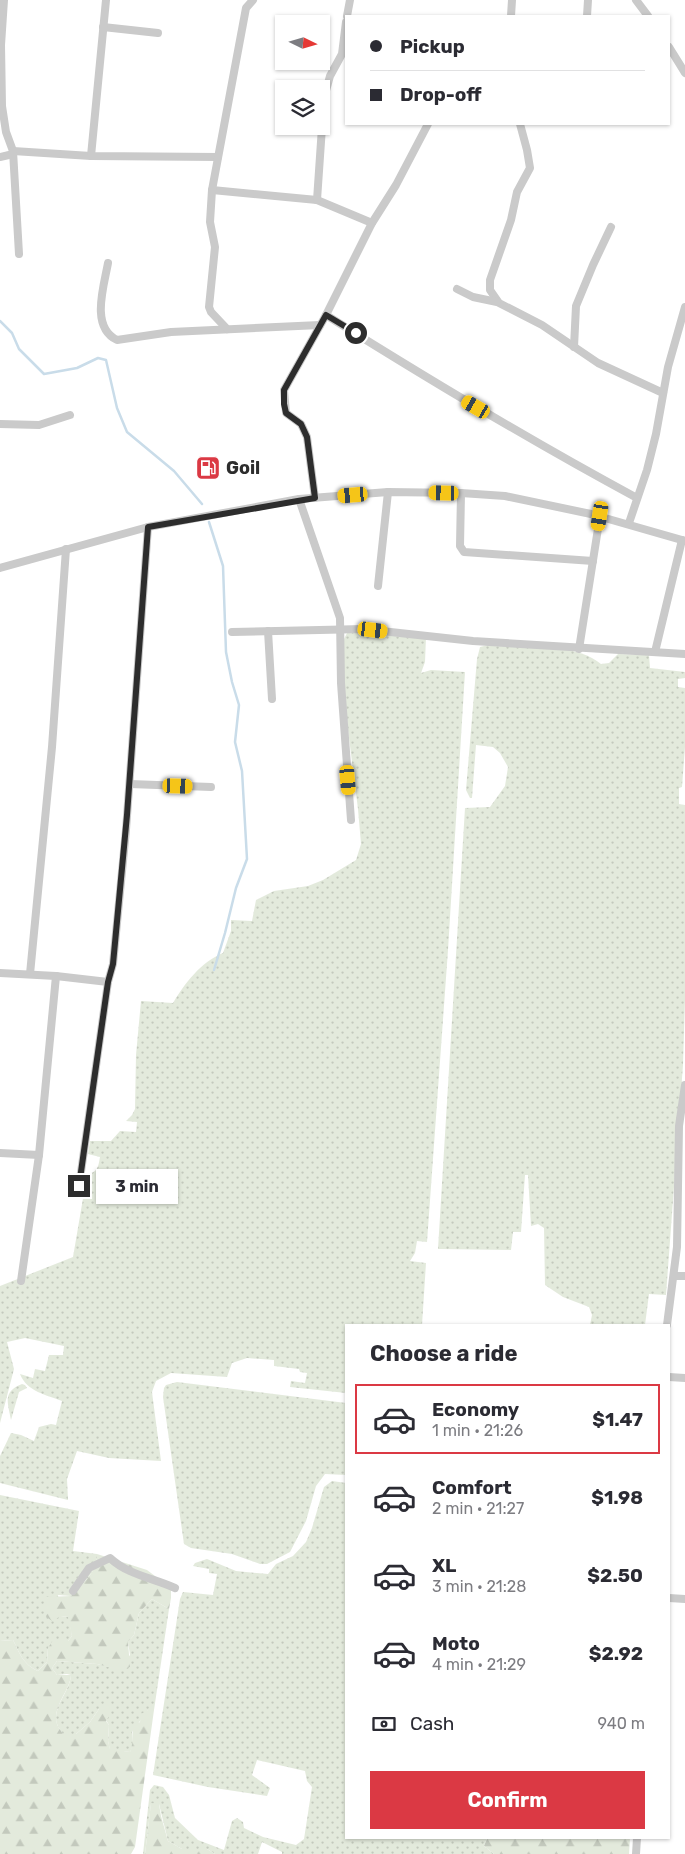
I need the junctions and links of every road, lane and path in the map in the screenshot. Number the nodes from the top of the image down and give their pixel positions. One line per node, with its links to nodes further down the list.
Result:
1 (4, 0): 20 (street)
2 (106, 0): 12 (street)
3 (253, 0): 23 (street)
4 (350, 0): 8 (street)
5 (512, 0): 9 (street)
6 (588, 0): 10 (street)
7 (636, 0): 11 (street)
8 (347, 15)
9 (511, 15)
10 (588, 15)
11 (647, 15)
12 (104, 27): 13 (street); 22 (street)
13 (158, 33)
14 (345, 38): 16 (street)
15 (670, 48): 17 (street)
16 (344, 54): 25 (street)
17 (685, 70)
18 (427, 125): 26 (street)
19 (520, 125): 31 (street)
20 (13, 153): 21 (street); 22 (street); 28 (street)
21 (0, 156)
22 (91, 156): 23 (street)
23 (218, 157): 24 (street)
24 (212, 190): 25 (street); 35 (street)
25 (318, 200): 26 (street)
26 (372, 223): 33 (street)
27 (611, 227): 36 (street)
28 (19, 254)
29 (108, 263): 35 (street)
30 (456, 289): 31 (street)
31 (499, 303): 36 (street)
32 (685, 307): 37 (street)
33 (326, 315): 34 (street); 43 (street)
34 (320, 325): 35 (street); 42 (street)
35 (227, 328)
36 (574, 347): 37 (street)
37 (662, 393): 43 (street)
38 (70, 415): 39 (street)
39 (0, 424)
40 (388, 492): 41 (street); 42 (street); 52 (street)
41 (461, 493): 45 (street); 50 (street)
42 (315, 498): 44 (street)
43 (637, 498): 46 (street)
44 (299, 499): 47 (street); 53 (street)
45 (600, 516): 46 (street); 50 (street)
46 (628, 524): 48 (street)
47 (148, 527): 49 (street); 60 (street)
48 (684, 541): 57 (street)
49 (66, 549): 51 (street); 64 (street)
50 (593, 561): 56 (street)
51 (0, 568)
52 (378, 586)
53 (341, 629): 54 (street); 56 (street); 62 (street)
54 (268, 631): 55 (street); 59 (street)
55 (232, 632)
56 (578, 649): 57 (street)
57 (655, 652): 58 (street)
58 (685, 654)
59 (272, 699)
60 (130, 784): 61 (street); 66 (street)
61 (211, 787)
62 (351, 820)
63 (0, 973): 64 (street)
64 (30, 974): 65 (street)
65 (56, 976): 66 (street); 69 (street)
66 (108, 982): 70 (street)
67 (685, 1085): 71 (street)
68 (0, 1152): 69 (street)
69 (39, 1155): 73 (street)
70 (79, 1186)
71 (674, 1276): 72 (street); 74 (street)
72 (685, 1276)
73 (21, 1281)
74 (667, 1324)
75 (670, 1377): 76 (street)
76 (685, 1378)
77 (175, 1588): 78 (street)
78 (73, 1591)
79 (670, 1598): 80 (street)
80 (685, 1599)
81 (637, 1839): 82 (street)
82 (636, 1854)

